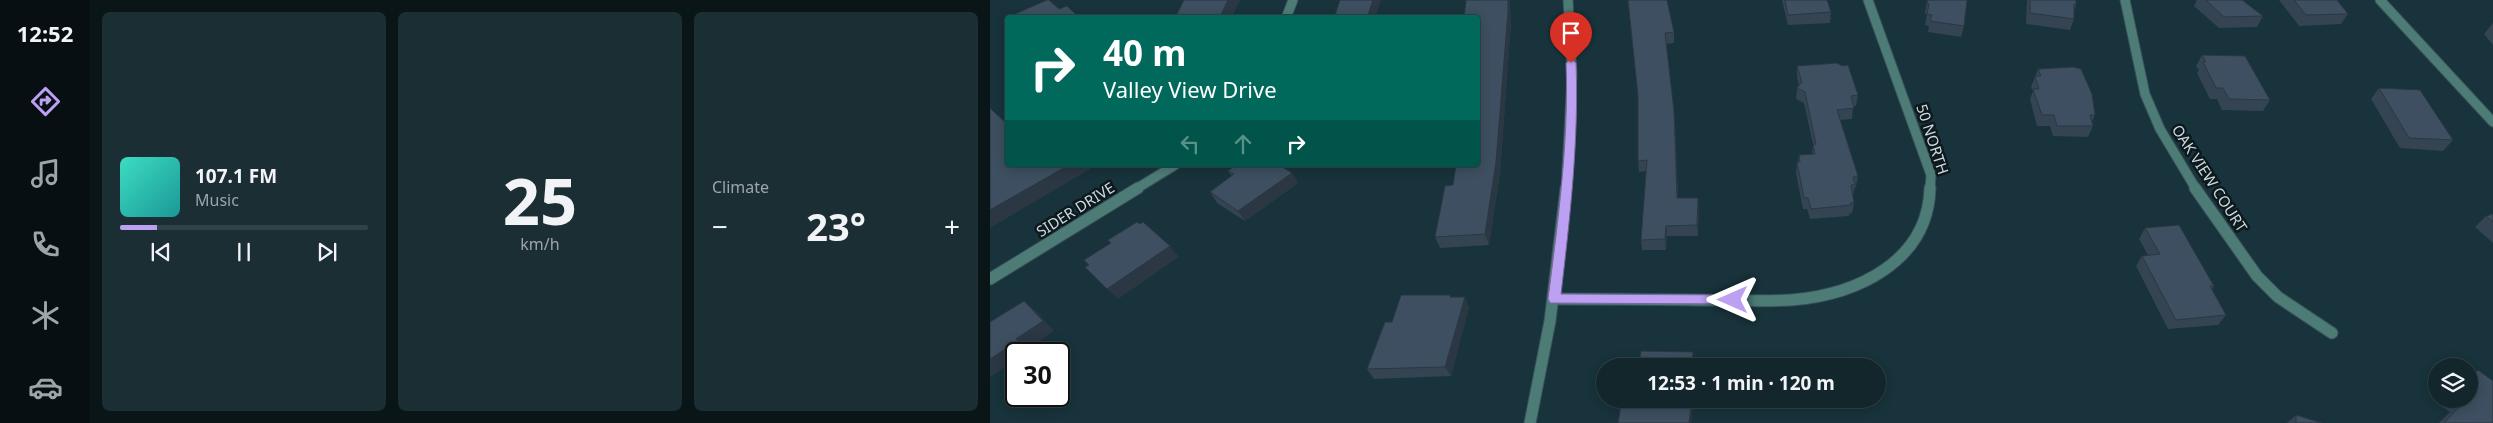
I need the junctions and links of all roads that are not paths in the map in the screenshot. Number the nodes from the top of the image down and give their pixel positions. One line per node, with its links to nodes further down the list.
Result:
1 (1293, 0): 6 (street)
2 (1568, 0): 10 (street)
3 (1868, 0): 10 (street, 50 NORTH)
4 (2125, 0): 11 (street, OAK VIEW COURT)
5 (2380, 0): 7 (street)
6 (1287, 15)
7 (2493, 122)
8 (1172, 167): 9 (street, SIDER DRIVE)
9 (990, 279)
10 (1555, 299): 12 (street)
11 (2332, 333)
12 (1530, 423)

